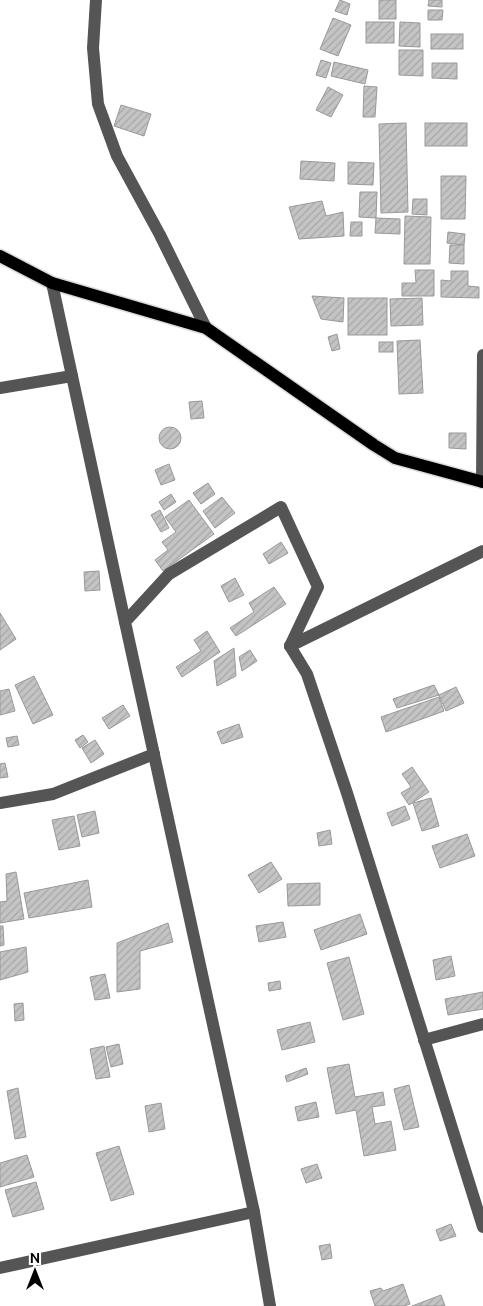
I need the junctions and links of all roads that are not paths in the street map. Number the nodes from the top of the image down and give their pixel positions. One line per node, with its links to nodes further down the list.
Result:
1 (96, 0): 4 (street)
2 (0, 256): 3 (main road)
3 (52, 283): 4 (main road); 6 (street)
4 (206, 328): 8 (main road)
5 (483, 355): 8 (street)
6 (72, 376): 7 (street); 10 (street)
7 (0, 388)
8 (482, 482)
9 (483, 551): 11 (street)
10 (125, 622): 11 (street); 12 (street)
11 (290, 646): 15 (street)
12 (154, 754): 13 (street); 16 (street)
13 (0, 803)
14 (483, 1024): 15 (street)
15 (424, 1040): 17 (street)
16 (254, 1212): 18 (street); 19 (street)
17 (483, 1228)
18 (0, 1268)
19 (270, 1306)

